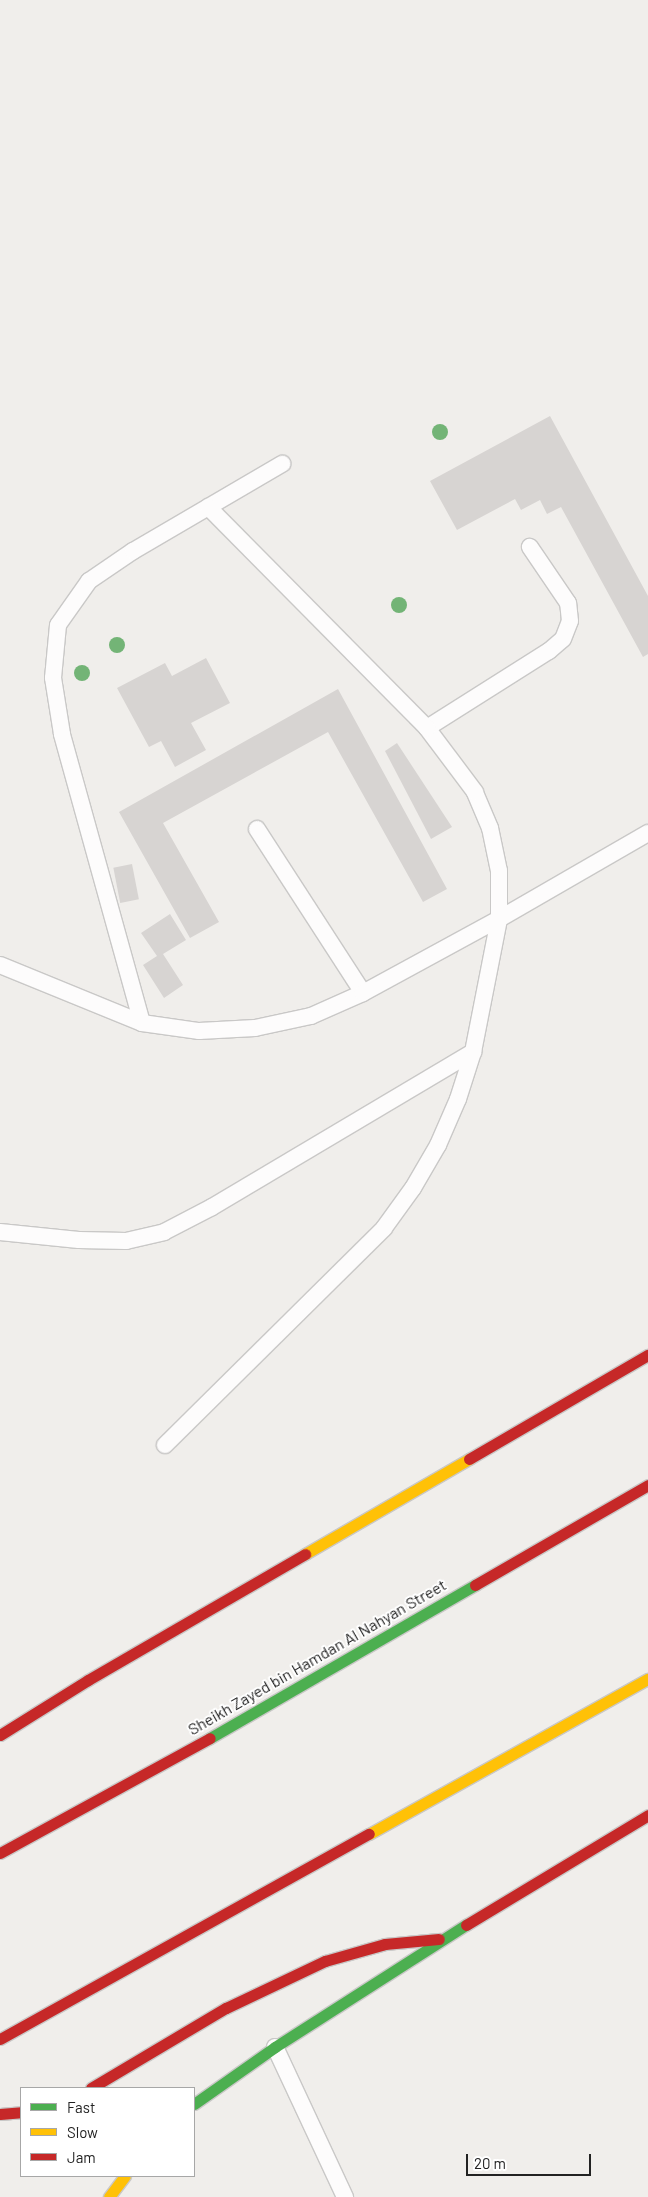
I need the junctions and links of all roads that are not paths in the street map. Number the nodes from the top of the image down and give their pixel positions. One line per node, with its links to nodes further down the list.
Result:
1 (282, 464): 2 (lane)
2 (208, 507): 4 (lane); 10 (lane)
3 (530, 546): 4 (lane)
4 (427, 728): 7 (lane)
5 (257, 829): 9 (lane)
6 (648, 833): 7 (lane)
7 (499, 919): 9 (lane); 11 (lane)
8 (0, 965): 10 (lane)
9 (363, 993): 10 (lane)
10 (142, 1023)
11 (473, 1052): 12 (lane); 14 (lane)
12 (0, 1232)
13 (648, 1355): 17 (main road)
14 (166, 1446)
15 (648, 1485): 21 (main road, Sheikh Zayed bin Hamdan Al Nahyan Street)
16 (648, 1679): 23 (main road)
17 (88, 1680): 18 (main road); 19 (main road)
18 (18, 1711)
19 (0, 1735)
20 (648, 1815): 22 (main road)
21 (0, 1853)
22 (444, 1939): 24 (main road); 25 (main road)
23 (0, 2039)
24 (275, 2047): 26 (main road); 31 (lane)
25 (93, 2087)
26 (195, 2103)
27 (20, 2112): 28 (main road)
28 (0, 2114)
29 (124, 2177): 30 (main road)
30 (109, 2197)
31 (345, 2197)

